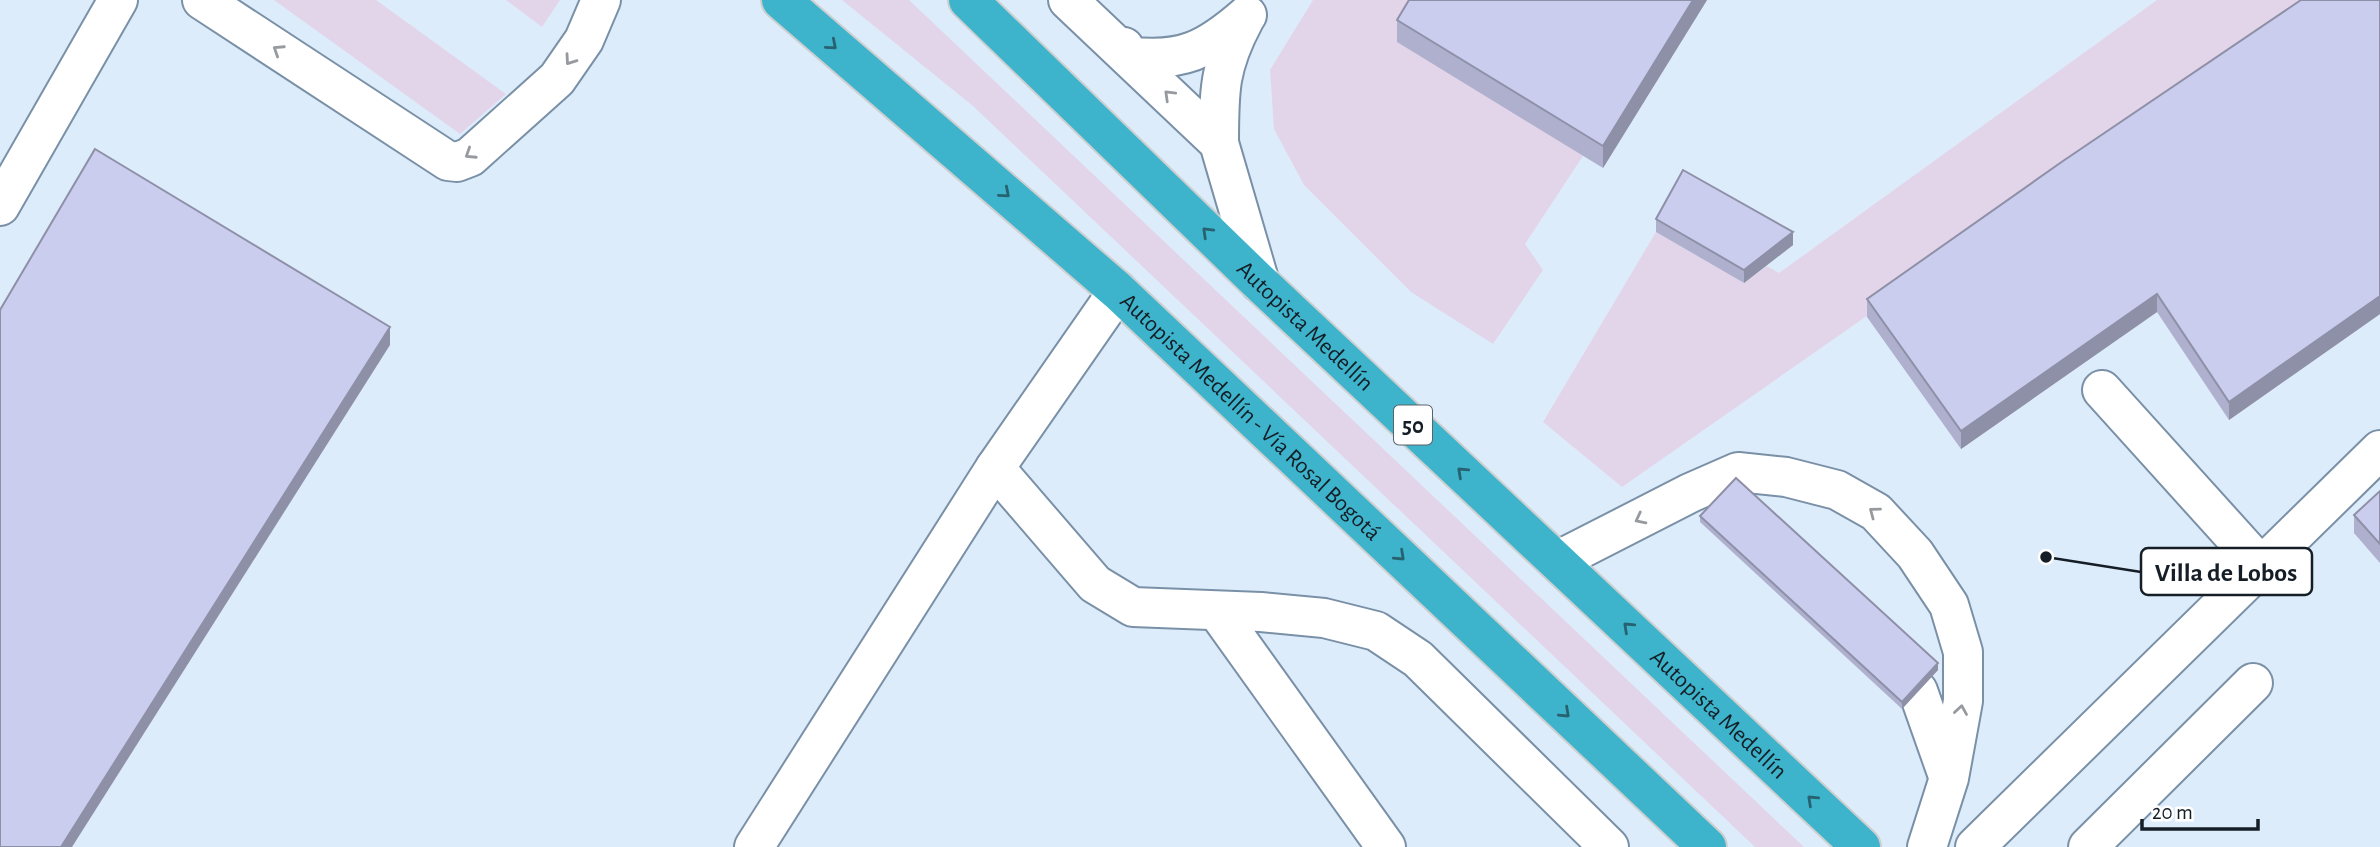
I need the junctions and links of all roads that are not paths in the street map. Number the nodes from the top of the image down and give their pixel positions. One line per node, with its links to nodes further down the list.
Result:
1 (118, 0): 11 (street)
2 (202, 0): 3 (street, one-way to 2)
3 (601, 0)
4 (781, 0): 13 (highway, Autopista Medellín - Vía Rosal Bogotá, one-way to 13)
5 (968, 0): 12 (highway, Autopista Medellín / 50, one-way to 5)
6 (1068, 0): 9 (street)
7 (1104, 0): 9 (street)
8 (1251, 8): 9 (street); 10 (street)
9 (1128, 56): 10 (street, one-way to 9)
10 (1219, 143): 12 (street)
11 (0, 206)
12 (1260, 283): 17 (highway, Autopista Medellín / 50, one-way to 12)
13 (1118, 291): 16 (street); 26 (highway, Autopista Medellín - Vía Rosal Bogotá, one-way to 26)
14 (2102, 390): 18 (street)
15 (2380, 450): 18 (street)
16 (995, 468): 19 (street); 23 (street)
17 (1558, 561): 22 (street, one-way to 17); 27 (highway, Autopista Medellín / 50, one-way to 17)
18 (2261, 566): 29 (street)
19 (1217, 611): 24 (street); 25 (street)
20 (2253, 683): 30 (street)
21 (1919, 691): 22 (street)
22 (1949, 778): 28 (street)
23 (754, 847)
24 (1386, 847)
25 (1609, 847)
26 (1707, 847)
27 (1861, 847)
28 (1927, 847)
29 (1975, 847)
30 (2088, 847)

